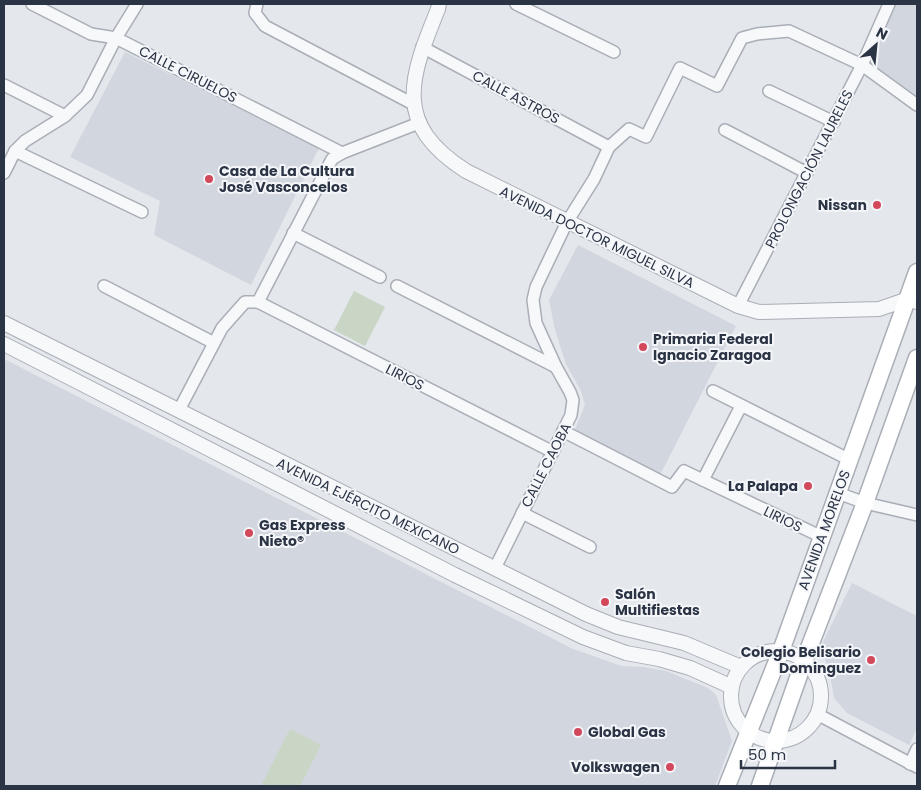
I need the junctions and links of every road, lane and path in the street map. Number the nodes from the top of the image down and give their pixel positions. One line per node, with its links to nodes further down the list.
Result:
1 (32, 4): 7 (street, CALLE CIRUELOS)
2 (137, 4): 7 (street)
3 (256, 4): 13 (street)
4 (516, 4): 9 (street)
5 (889, 4): 10 (street, PROLONGACIÓN LAURELES)
6 (435, 5): 8 (street, AVENIDA DOCTOR MIGUEL SILVA)
7 (116, 38): 15 (street); 21 (street, CALLE CIRUELOS)
8 (422, 47): 13 (street, AVENIDA DOCTOR MIGUEL SILVA); 19 (street, CALLE ASTROS)
9 (614, 52)
10 (862, 65): 14 (street); 16 (street, PROLONGACIÓN LAURELES); 19 (street)
11 (4, 86): 15 (street)
12 (769, 91): 16 (street)
13 (415, 105): 17 (street, AVENIDA DOCTOR MIGUEL SILVA)
14 (917, 105)
15 (65, 116): 20 (street)
16 (834, 122): 23 (street, PROLONGACIÓN LAURELES)
17 (419, 123): 21 (street); 25 (street, AVENIDA DOCTOR MIGUEL SILVA)
18 (725, 130): 23 (street)
19 (609, 147): 25 (street, CALLE CAOBA)
20 (15, 151): 22 (street); 24 (street)
21 (342, 152): 26 (street)
22 (4, 173)
23 (807, 173): 33 (street, PROLONGACIÓN LAURELES)
24 (142, 212)
25 (567, 222): 33 (street, AVENIDA DOCTOR MIGUEL SILVA); 39 (street, CALLE CAOBA)
26 (293, 233): 28 (street); 32 (street)
27 (917, 272): 31 (main road, AVENIDA MORELOS)
28 (380, 276)
29 (104, 286): 35 (street)
30 (397, 286): 39 (street)
31 (912, 301): 33 (street, AVENIDA DOCTOR MIGUEL SILVA); 46 (main road, AVENIDA MORELOS)
32 (258, 302): 35 (street); 45 (street, LIRIOS)
33 (738, 306)
34 (4, 323): 37 (street, AVENIDA EJÉRCITO MEXICANO)
35 (214, 343): 43 (street)
36 (4, 344): 40 (street, AVENIDA EJÉRCITO MEXICANO)
37 (68, 355): 40 (street); 43 (street, AVENIDA EJÉRCITO MEXICANO)
38 (917, 358): 50 (main road, AVENIDA MORELOS)
39 (556, 367): 44 (street, CALLE CAOBA)
40 (59, 372): 51 (street, AVENIDA EJÉRCITO MEXICANO)
41 (713, 391): 42 (street)
42 (742, 406): 46 (street); 47 (street)
43 (179, 410): 48 (street, AVENIDA EJÉRCITO MEXICANO)
44 (563, 431): 45 (street, CALLE CAOBA); 47 (street, LIRIOS)
45 (553, 452): 52 (street, CALLE CAOBA)
46 (850, 460): 49 (main road, AVENIDA MORELOS)
47 (703, 480): 54 (street, LIRIOS)
48 (339, 491): 51 (street); 56 (street, AVENIDA EJÉRCITO MEXICANO)
49 (838, 493): 50 (street); 54 (main road, AVENIDA MORELOS)
50 (865, 503): 53 (street); 62 (main road, AVENIDA MORELOS)
51 (329, 511): 59 (street, AVENIDA EJÉRCITO MEXICANO)
52 (522, 513): 55 (street); 56 (street, CALLE CAOBA)
53 (917, 514)
54 (822, 537): 61 (main road, AVENIDA MORELOS)
55 (590, 547)
56 (495, 568): 57 (street, AVENIDA EJÉRCITO MEXICANO)
57 (561, 601): 58 (street, AVENIDA EJÉRCITO MEXICANO); 59 (street)
58 (603, 621): 60 (street); 63 (street, AVENIDA EJÉRCITO MEXICANO)
59 (551, 622): 60 (street, AVENIDA EJÉRCITO MEXICANO)
60 (595, 642): 64 (street, AVENIDA EJÉRCITO MEXICANO)
61 (781, 651): 62 (street); 63 (street); 66 (main road, AVENIDA MORELOS)
62 (804, 660): 65 (street); 67 (main road, AVENIDA MORELOS)
63 (741, 667): 64 (street)
64 (732, 687): 66 (street)
65 (817, 714): 67 (street); 69 (street)
66 (748, 730): 67 (street); 70 (main road, AVENIDA MORELOS)
67 (777, 740): 71 (main road, AVENIDA MORELOS)
68 (917, 749): 69 (street)
69 (914, 766)
70 (727, 786)
71 (760, 786)

